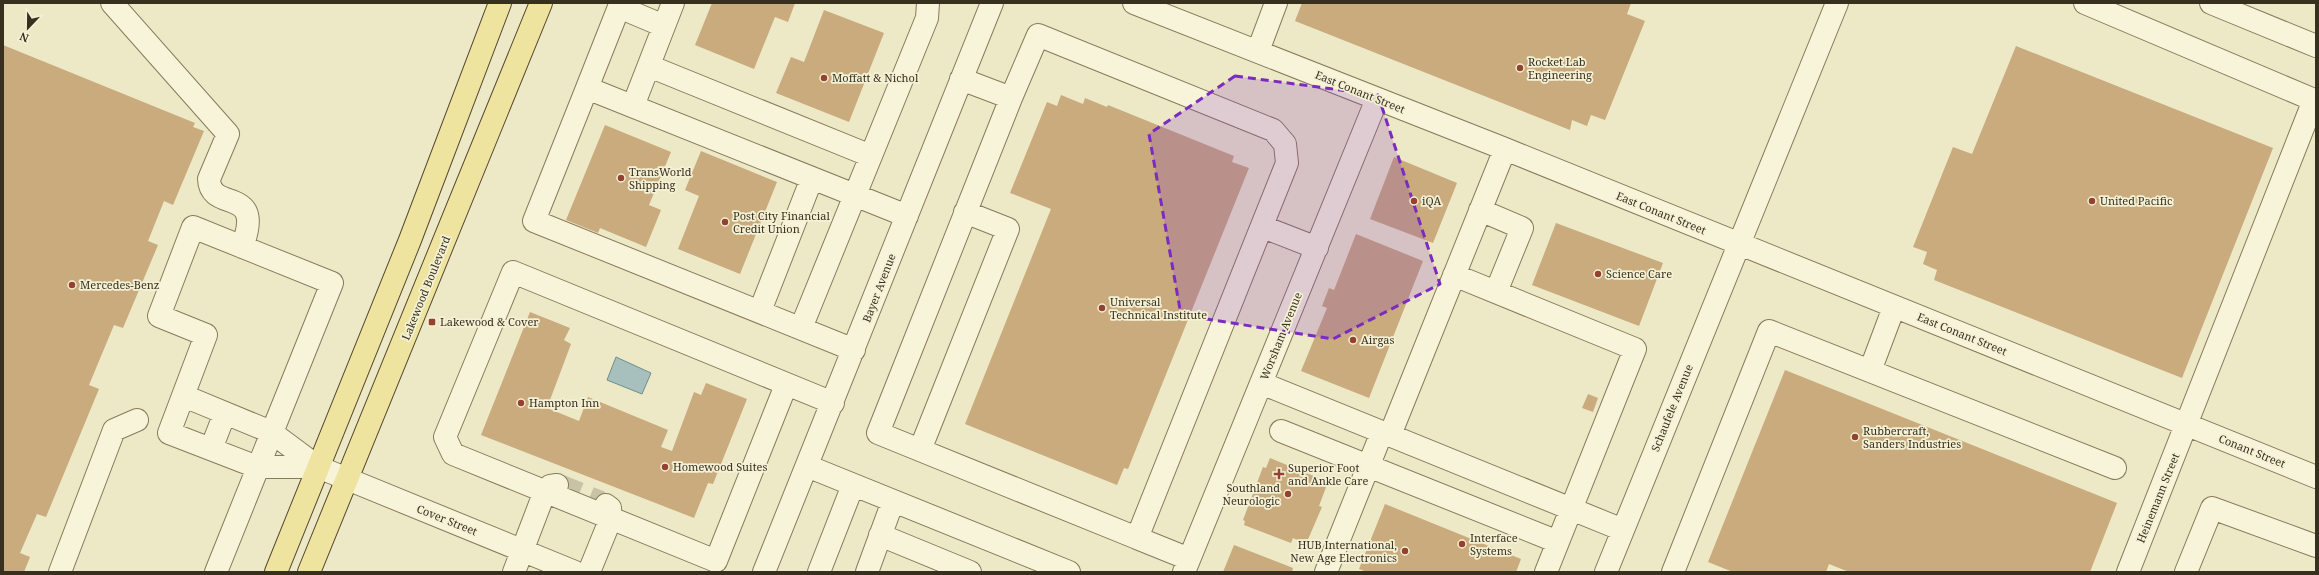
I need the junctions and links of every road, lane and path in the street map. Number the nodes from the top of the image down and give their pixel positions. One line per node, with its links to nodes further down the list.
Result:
1 (112, 3): 30 (street)
2 (500, 3): 54 (main road)
3 (541, 3): 57 (main road, Lakewood Boulevard)
4 (673, 3): 12 (street)
5 (928, 3): 22 (street)
6 (992, 3): 16 (street, Bayer Avenue)
7 (1134, 3): 14 (street, East Conant Street)
8 (1276, 3): 14 (street)
9 (1837, 3): 29 (street, Schaufele Avenue)
10 (2085, 3): 45 (street, Heinemann Street)
11 (2211, 3): 13 (street)
12 (664, 26): 15 (street); 17 (street)
13 (2316, 46)
14 (1258, 51): 19 (street, East Conant Street)
15 (649, 66): 20 (street); 22 (street)
16 (961, 79): 18 (street); 27 (street, Bayer Avenue)
17 (587, 88): 20 (street); 35 (street)
18 (1011, 98): 26 (street); 28 (street)
19 (1377, 99): 21 (street, East Conant Street); 31 (street, Worsham Avenue)
20 (633, 106): 23 (street)
21 (1504, 149): 25 (street); 29 (street, East Conant Street)
22 (871, 156): 24 (street)
23 (812, 178): 24 (street); 35 (street)
24 (854, 196): 27 (street); 36 (street)
25 (1480, 210): 32 (street); 33 (street)
26 (965, 212): 50 (street); 50 (street)
27 (907, 216): 37 (street, Bayer Avenue)
28 (1263, 226): 31 (street); 65 (street)
29 (1738, 245): 34 (street, East Conant Street); 63 (street, Schaufele Avenue)
30 (242, 247): 41 (street); 47 (street)
31 (1316, 248): 39 (street, Worsham Avenue)
32 (1454, 275): 33 (street); 48 (street)
33 (1496, 292): 61 (street)
34 (1894, 307): 38 (street); 45 (street, East Conant Street)
35 (760, 311): 36 (street)
36 (801, 328): 37 (street)
37 (854, 350): 42 (street, Bayer Avenue)
38 (1870, 371): 55 (street); 85 (street)
39 (1261, 383): 48 (street); 69 (street, Worsham Avenue)
40 (786, 385): 42 (street); 59 (street); 62 (street)
41 (184, 396): 43 (street); 49 (street)
42 (833, 403): 51 (street, Bayer Avenue)
43 (225, 413): 47 (street); 49 (street)
44 (137, 420): 70 (street)
45 (2187, 424): 56 (street, Conant Street); 86 (street, Heinemann Street)
46 (1281, 431): 52 (street)
47 (271, 432): 53 (street); 54 (street)
48 (1386, 434): 52 (street); 61 (street)
49 (211, 449): 53 (street)
50 (920, 450): 65 (street)
51 (807, 466): 58 (street); 77 (street, Bayer Avenue)
52 (1369, 466): 66 (street); 82 (street)
53 (257, 467): 54 (street); 71 (street)
54 (318, 467): 57 (street, Cover Street); 72 (main road)
55 (2115, 468)
56 (2316, 477)
57 (348, 480): 68 (street, Cover Street); 73 (main road, Lakewood Boulevard)
58 (853, 485): 60 (street); 78 (street)
59 (552, 488): 62 (street); 68 (street)
60 (893, 501): 64 (street); 81 (street)
61 (1571, 509): 63 (street); 66 (street)
62 (606, 510): 76 (street)
63 (1623, 530): 84 (street, Schaufele Avenue)
64 (880, 535): 79 (street); 80 (street)
65 (1137, 538): 69 (street)
66 (1558, 542): 83 (street)
67 (2316, 546): 87 (street)
68 (522, 550): 74 (street); 75 (street, Cover Street)
69 (1187, 566)
70 (60, 572)
71 (216, 572)
72 (276, 572)
73 (309, 572)
74 (514, 572)
75 (575, 572)
76 (588, 572)
77 (764, 572)
78 (819, 572)
79 (867, 572)
80 (970, 572)
81 (1069, 572)
82 (1326, 572)
83 (1546, 572)
84 (1606, 572)
85 (1673, 572)
86 (2128, 572)
87 (2186, 572)

